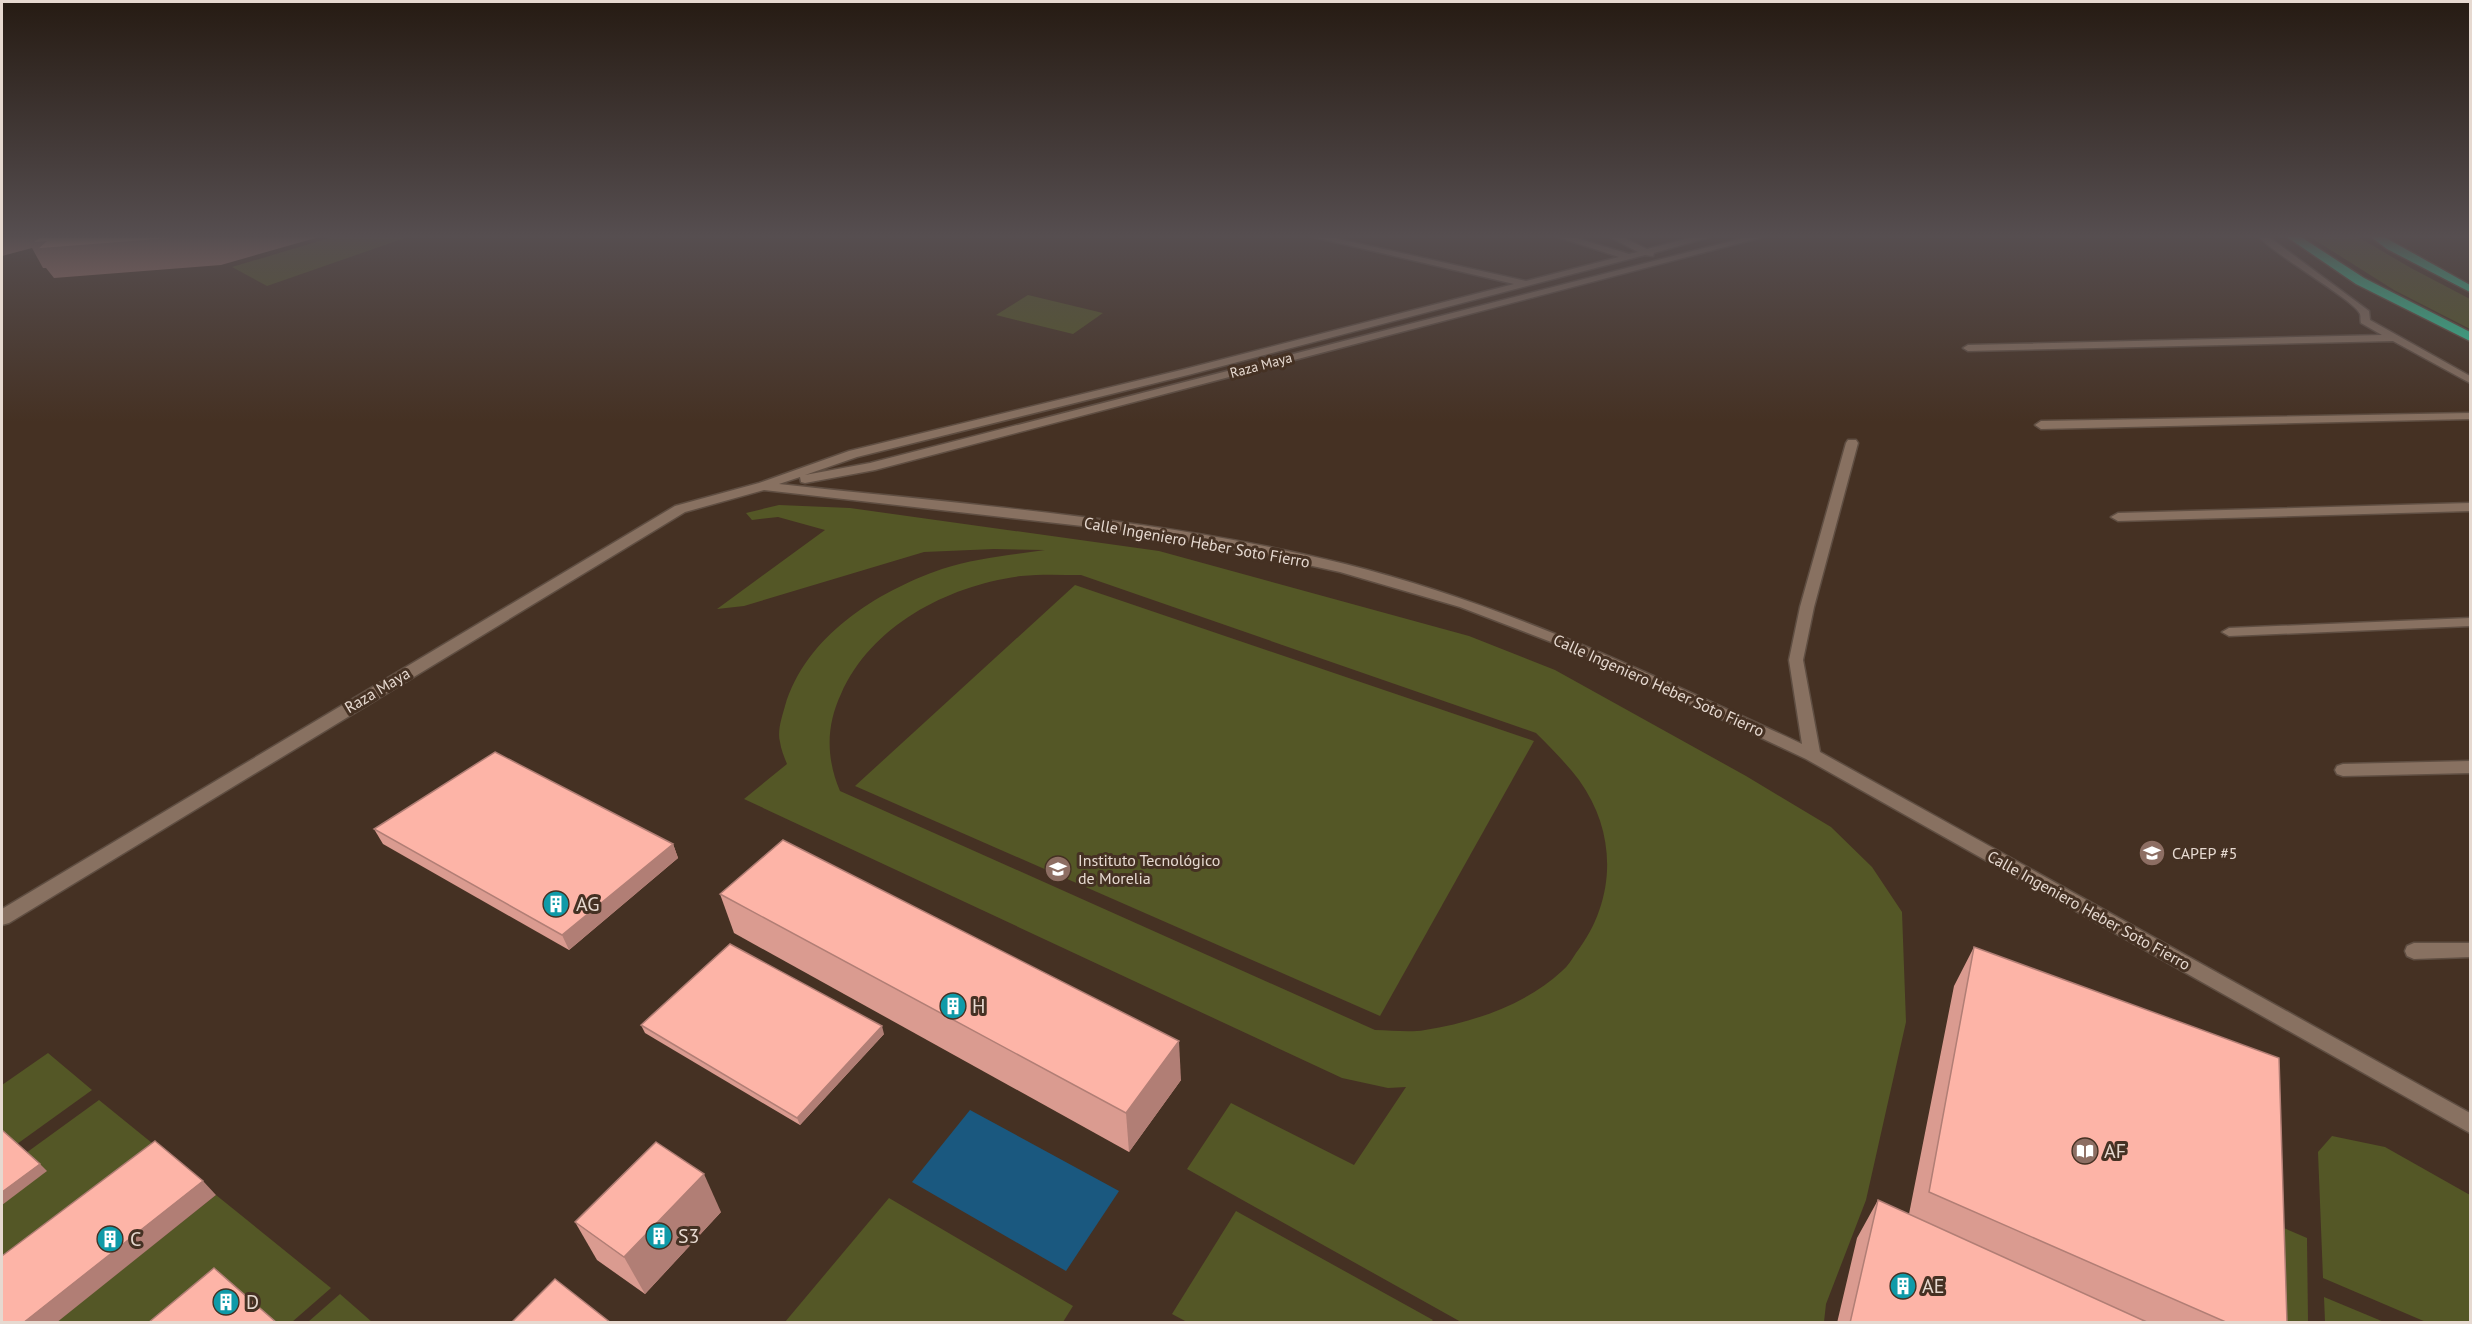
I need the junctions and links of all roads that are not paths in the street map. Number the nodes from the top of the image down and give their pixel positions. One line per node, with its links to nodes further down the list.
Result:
1 (1470, 299): 12 (street, Raza Maya)
2 (1520, 299): 12 (street, Raza Maya)
3 (2349, 299): 5 (street)
4 (2394, 299): 6 (highway)
5 (2392, 338): 7 (street); 8 (street)
6 (2470, 338)
7 (1968, 348)
8 (2470, 380)
9 (2470, 416): 10 (street)
10 (2041, 425)
11 (1852, 443): 17 (street)
12 (763, 486): 17 (street, Calle Ingeniero Heber Soto Fierro); 20 (street, Raza Maya)
13 (2470, 507): 14 (street)
14 (2118, 517)
15 (2470, 621): 16 (street)
16 (2229, 632)
17 (1812, 754): 23 (street, Calle Ingeniero Heber Soto Fierro)
18 (2470, 767): 19 (street)
19 (2343, 770)
20 (2, 918)
21 (2470, 950): 22 (street)
22 (2414, 951)
23 (2470, 1124)

